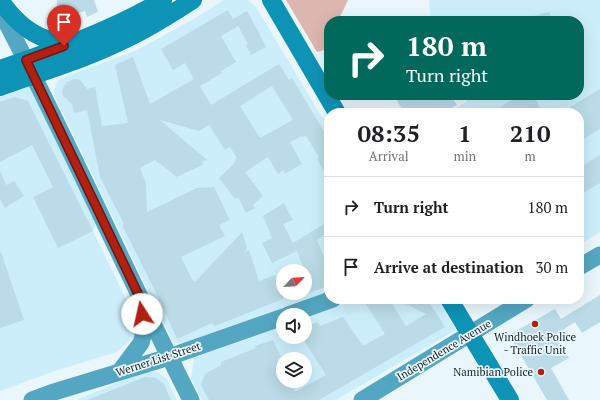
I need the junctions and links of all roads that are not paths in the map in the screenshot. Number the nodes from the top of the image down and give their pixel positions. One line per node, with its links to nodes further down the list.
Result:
1 (0, 0): 6 (main road)
2 (163, 0): 6 (main road)
3 (193, 0): 7 (main road)
4 (271, 4): 10 (main road)
5 (0, 10): 7 (street)
6 (76, 41): 7 (main road)
7 (30, 67): 8 (main road); 9 (main road); 13 (street)
8 (0, 69)
9 (0, 87)
10 (324, 92)
11 (600, 255): 12 (street)
12 (584, 264)
13 (141, 300): 20 (street); 21 (street)
14 (324, 302): 17 (street)
15 (452, 304): 19 (main road)
16 (519, 304): 19 (street, Independence Avenue)
17 (308, 308)
18 (276, 319): 20 (street, Werner List Street)
19 (471, 333): 24 (street, Independence Avenue); 25 (main road)
20 (169, 357): 21 (street, Werner List Street); 23 (street)
21 (120, 371): 22 (street, Werner List Street)
22 (32, 400)
23 (191, 400)
24 (362, 400)
25 (510, 400)

